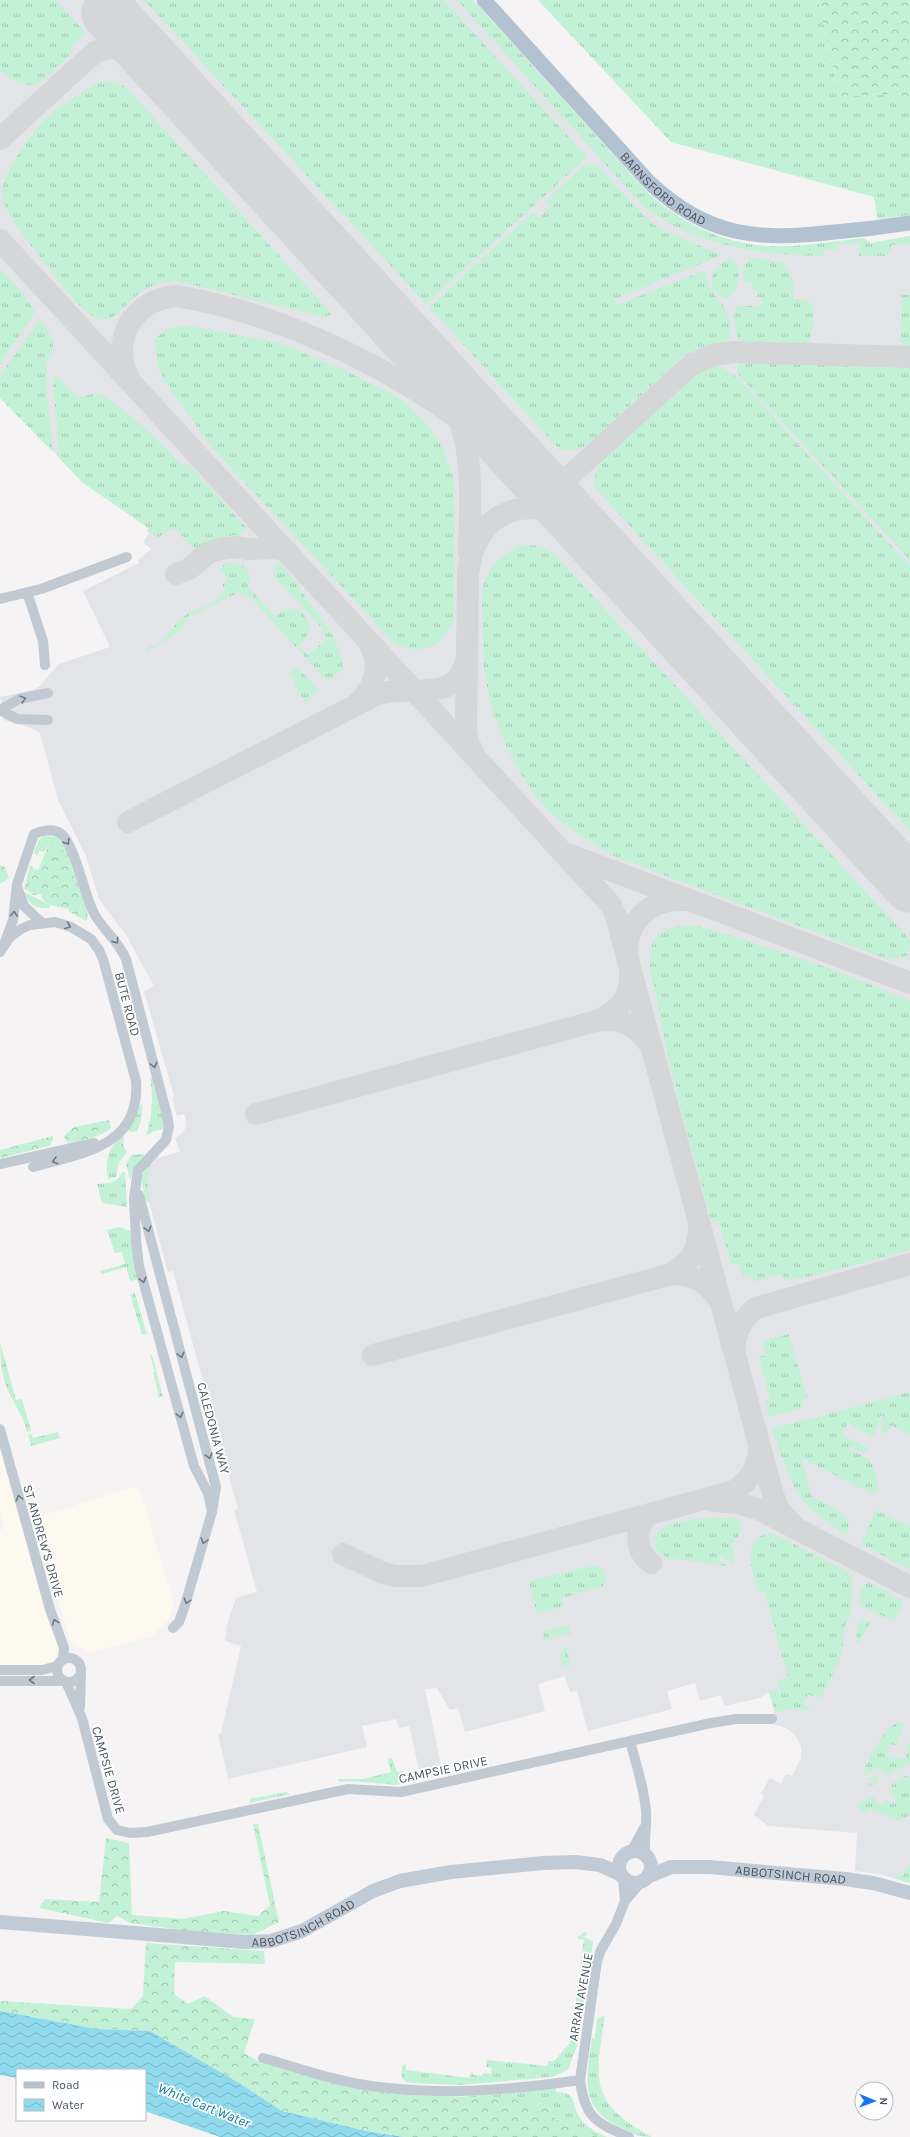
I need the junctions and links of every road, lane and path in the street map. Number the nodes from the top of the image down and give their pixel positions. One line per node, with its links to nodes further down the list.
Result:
1 (484, 0): 2 (main road, BARNSFORD ROAD)
2 (910, 223)
3 (127, 556): 4 (street)
4 (27, 592): 5 (street); 6 (street)
5 (0, 599)
6 (45, 665)
7 (48, 693): 8 (street, one-way to 7)
8 (48, 720)
9 (17, 884): 10 (street); 11 (street, one-way to 9); 16 (street, CALEDONIA WAY, one-way to 16)
10 (42, 923): 11 (street, BUTE ROAD); 13 (street, BUTE ROAD, one-way to 13)
11 (5, 942): 12 (street)
12 (0, 952)
13 (133, 1086): 14 (street); 15 (street, one-way to 15)
14 (0, 1164)
15 (33, 1167)
16 (137, 1177): 18 (street, CALEDONIA WAY, one-way to 18); 18 (street, CALEDONIA WAY, one-way to 18)
17 (0, 1429): 20 (street, ST ANDREW'S DRIVE, one-way to 17)
18 (212, 1512): 19 (street, one-way to 19)
19 (173, 1628)
20 (60, 1663): 21 (street); 22 (street); 24 (street)
21 (0, 1670)
22 (81, 1673): 24 (street); 25 (street, CAMPSIE DRIVE)
23 (0, 1681): 24 (street, one-way to 23)
24 (65, 1681): 25 (street, CAMPSIE DRIVE)
25 (82, 1718): 27 (street, CAMPSIE DRIVE)
26 (772, 1719): 27 (street, CAMPSIE DRIVE)
27 (630, 1741): 28 (street)
28 (644, 1828): 29 (street); 30 (street)
29 (626, 1855): 30 (street); 31 (street, ABBOTSINCH ROAD); 33 (street)
30 (646, 1857): 32 (street, ABBOTSINCH ROAD); 34 (street)
31 (600, 1865): 33 (street, ABBOTSINCH ROAD); 37 (street, ABBOTSINCH ROAD)
32 (671, 1868): 34 (street, ABBOTSINCH ROAD); 35 (street, ABBOTSINCH ROAD)
33 (622, 1876): 34 (street); 36 (street, ARRAN AVENUE)
34 (644, 1880): 36 (street, ARRAN AVENUE)
35 (910, 1893)
36 (625, 1901): 39 (street, ARRAN AVENUE)
37 (0, 1922)
38 (263, 2058): 39 (street)
39 (580, 2080): 40 (street, ARRAN AVENUE)
40 (629, 2137)

